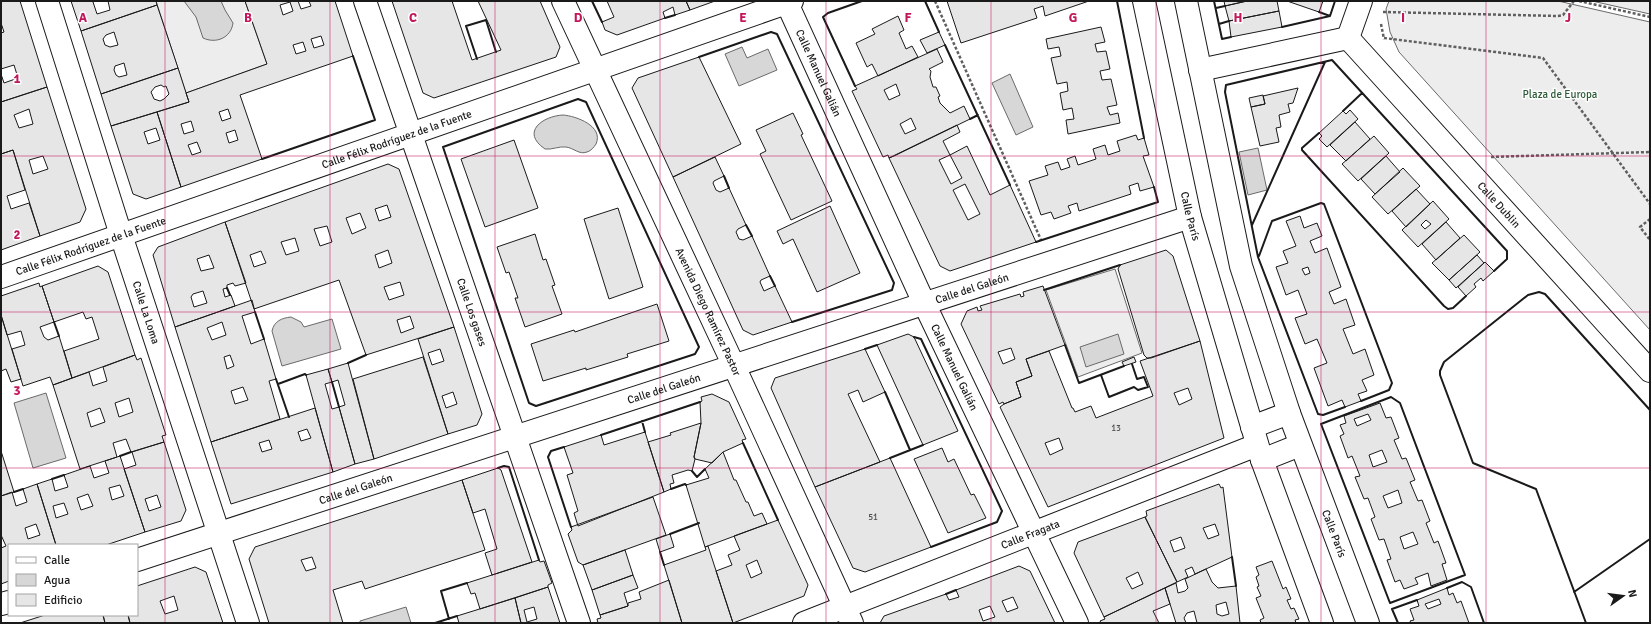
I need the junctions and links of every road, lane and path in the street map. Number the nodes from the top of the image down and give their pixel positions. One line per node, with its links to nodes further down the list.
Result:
1 (47, 1): 24 (street, Calle La Loma)
2 (365, 1): 17 (street, Calle Los gases)
3 (563, 1): 15 (street, Avenida Diego Ramírez Pastor)
4 (935, 1): 26 (path)
5 (1144, 1): 22 (street, Calle París)
6 (1186, 1): 16 (street, Calle París)
7 (1361, 1): 13 (street)
8 (1574, 1): 11 (path)
9 (1579, 1): 12 (path)
10 (788, 2): 15 (street, Calle Félix Rodríguez de la Fuente); 28 (street, Calle Manuel Galián)
11 (1380, 12)
12 (1650, 17)
13 (1348, 38): 16 (street); 30 (street, Calle Dublin)
14 (1384, 38): 19 (path)
15 (595, 70): 17 (street, Calle Félix Rodríguez de la Fuente); 29 (street, Avenida Diego Ramírez Pastor)
16 (1200, 70): 31 (street, Calle París)
17 (410, 134): 24 (street, Calle Félix Rodríguez de la Fuente); 32 (street, Calle Los gases)
18 (1650, 152): 19 (path)
19 (1612, 154): 20 (path); 21 (path)
20 (1489, 157)
21 (1650, 204)
22 (1190, 217): 26 (street, Calle del Galeón); 33 (street, Calle París)
23 (1650, 219): 25 (path)
24 (121, 235): 27 (street, Calle Félix Rodríguez de la Fuente); 35 (street, Calle La Loma)
25 (1650, 240)
26 (1050, 262): 28 (street, Calle del Galeón)
27 (1, 277)
28 (924, 303): 29 (street, Calle del Galeón); 36 (street, Calle Manuel Galián)
29 (734, 366): 32 (street, Calle del Galeón); 38 (street, Avenida Diego Ramírez Pastor)
30 (1650, 371)
31 (1289, 413): 33 (street); 34 (street, Calle París)
32 (515, 437): 35 (street, Calle del Galeón); 40 (street, Calle Los gases)
33 (1257, 444): 34 (street); 36 (street, Calle Fragata); 43 (street, Calle París)
34 (1300, 445): 44 (street, Calle París)
35 (219, 533): 37 (street, Calle del Galeón); 39 (street, Calle La Loma)
36 (1034, 533): 38 (street, Calle Fragata); 42 (street, Calle Manuel Galián)
37 (138, 560)
38 (848, 615): 41 (street, Calle Fragata)
39 (248, 623)
40 (579, 623)
41 (804, 623)
42 (1077, 623)
43 (1322, 623)
44 (1368, 623)

